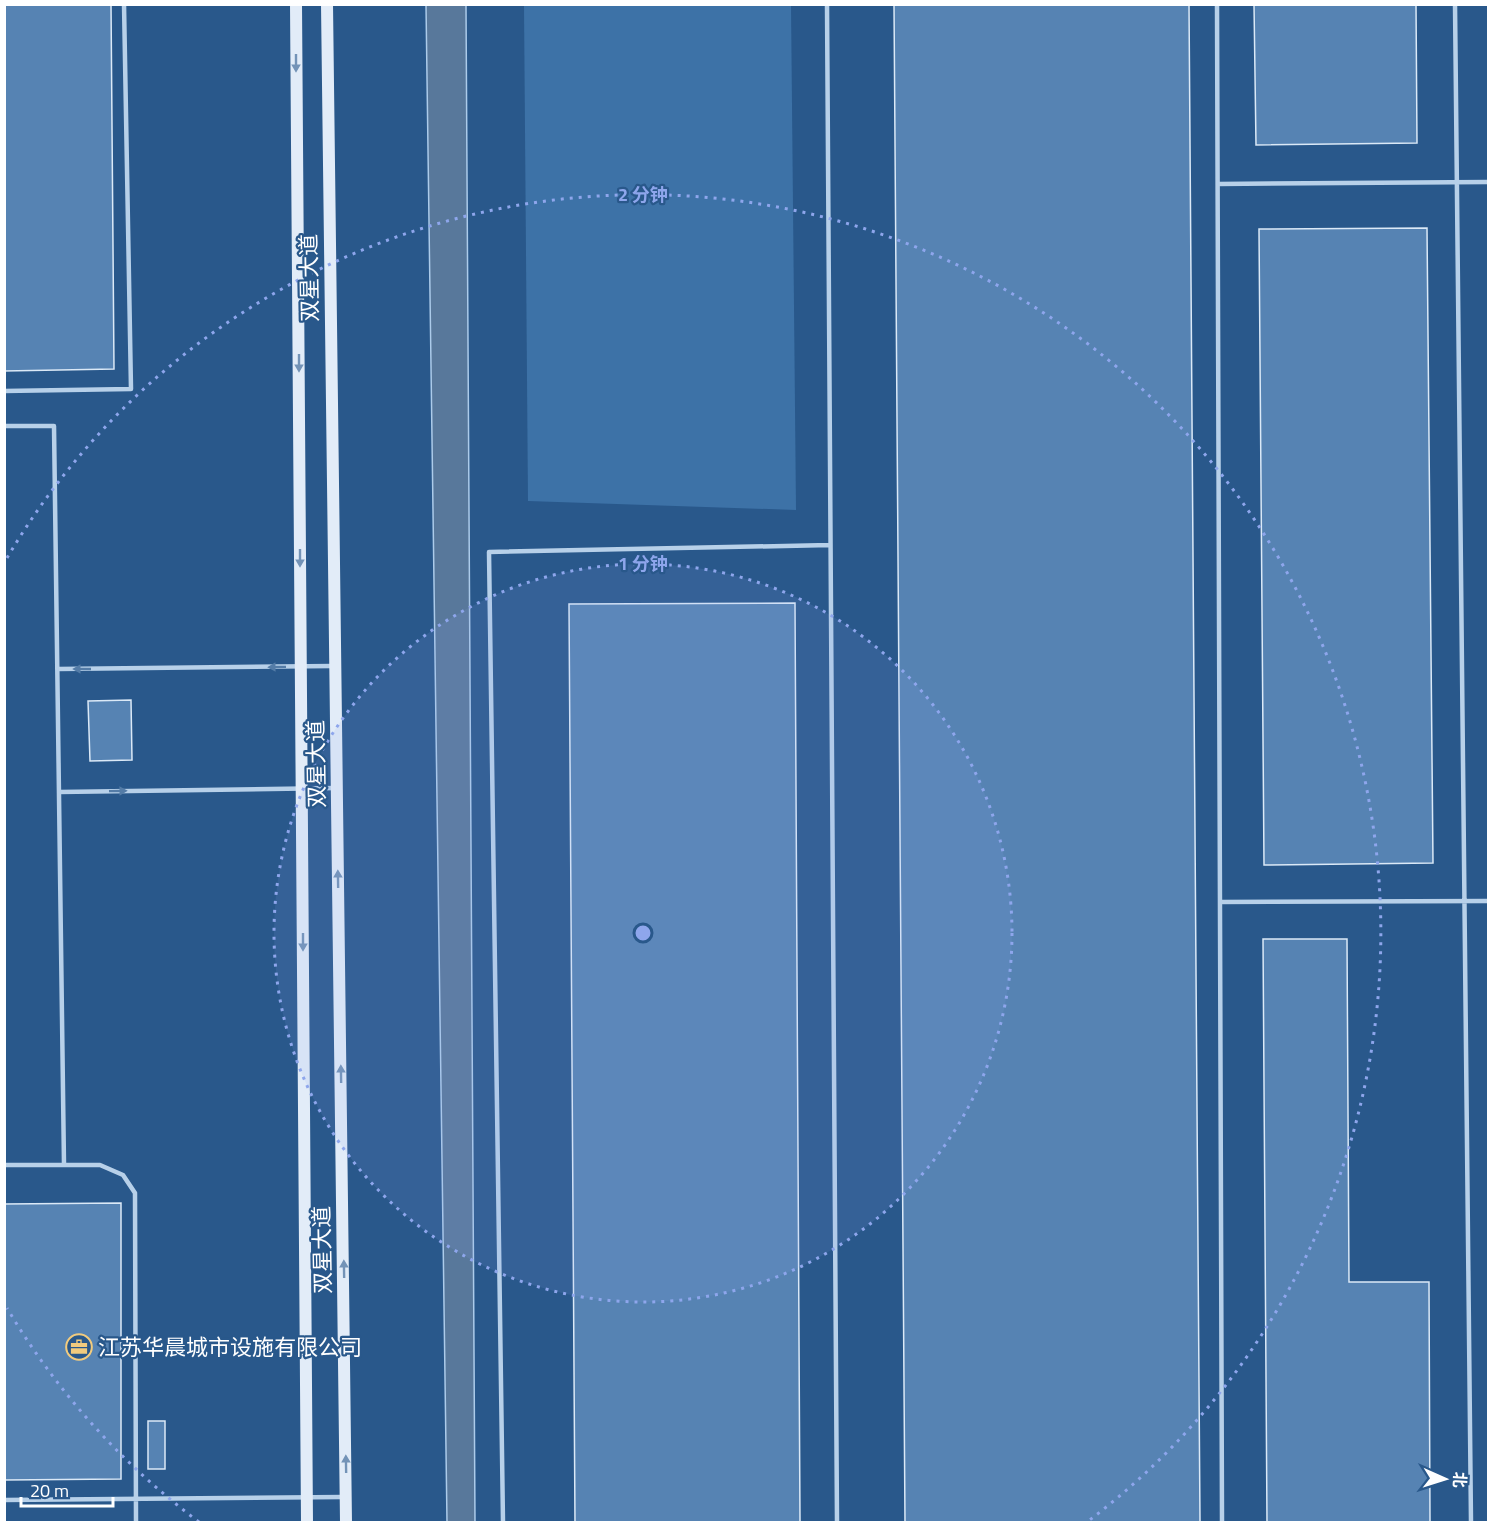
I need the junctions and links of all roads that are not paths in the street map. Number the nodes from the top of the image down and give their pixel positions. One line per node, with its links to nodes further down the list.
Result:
1 (124, 4): 10 (lane)
2 (296, 4): 14 (street, 双星大道, one-way to 14)
3 (327, 4): 13 (street, 双星大道)
4 (827, 4): 12 (lane)
5 (1217, 4): 9 (lane)
6 (1455, 4): 7 (lane)
7 (1456, 182): 8 (lane); 9 (lane); 19 (lane)
8 (1488, 182)
9 (1218, 184): 21 (lane)
10 (4, 391)
11 (4, 426): 15 (lane)
12 (830, 545): 31 (lane); 32 (lane)
13 (335, 666): 14 (lane); 17 (street, 双星大道)
14 (301, 667): 15 (lane, one-way to 15); 16 (street, 双星大道)
15 (58, 669): 18 (lane)
16 (302, 788): 17 (lane); 18 (lane, one-way to 16); 24 (street, 双星大道, one-way to 24)
17 (337, 788): 25 (street, 双星大道, one-way to 17)
18 (59, 792): 23 (lane)
19 (1464, 901): 20 (lane); 21 (lane); 34 (lane)
20 (1488, 901)
21 (1220, 902): 33 (lane)
22 (4, 1165): 23 (lane)
23 (64, 1165): 26 (lane)
24 (307, 1497): 25 (lane); 26 (lane); 29 (street, 双星大道)
25 (346, 1497): 30 (street, 双星大道)
26 (135, 1499): 27 (lane); 28 (lane)
27 (4, 1500)
28 (136, 1522)
29 (307, 1522)
30 (346, 1522)
31 (503, 1522)
32 (837, 1522)
33 (1222, 1522)
34 (1471, 1522)

